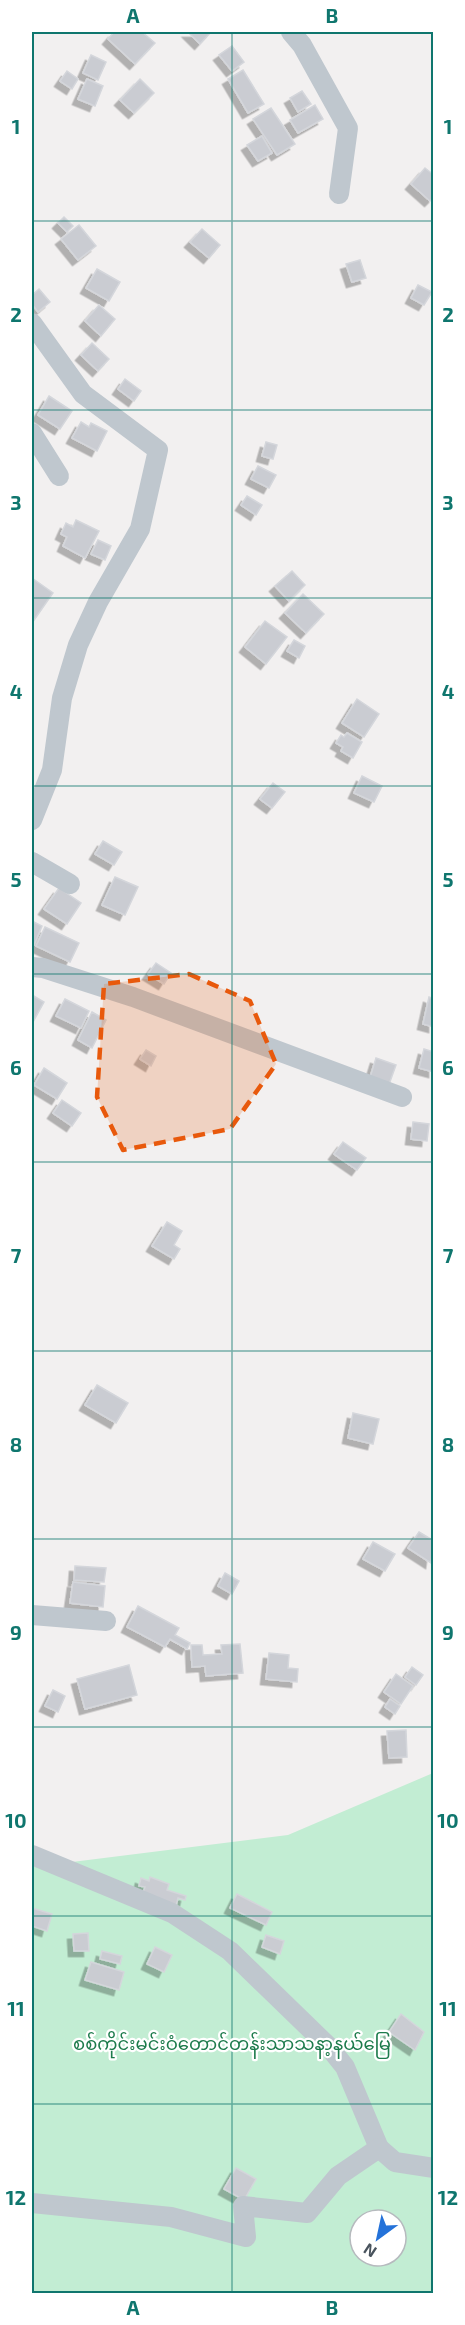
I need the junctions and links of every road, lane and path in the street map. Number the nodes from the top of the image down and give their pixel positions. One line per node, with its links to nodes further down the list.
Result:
1 (291, 32): 2 (street)
2 (339, 194)
3 (32, 323): 6 (street)
4 (32, 433): 5 (street)
5 (59, 476)
6 (32, 820)
7 (32, 862): 8 (street)
8 (70, 884)
9 (32, 967): 10 (street)
10 (402, 1097)
11 (32, 1615): 12 (street)
12 (106, 1621)
13 (32, 1855): 14 (street)
14 (379, 2148): 15 (street); 16 (street)
15 (434, 2168)
16 (32, 2203)

